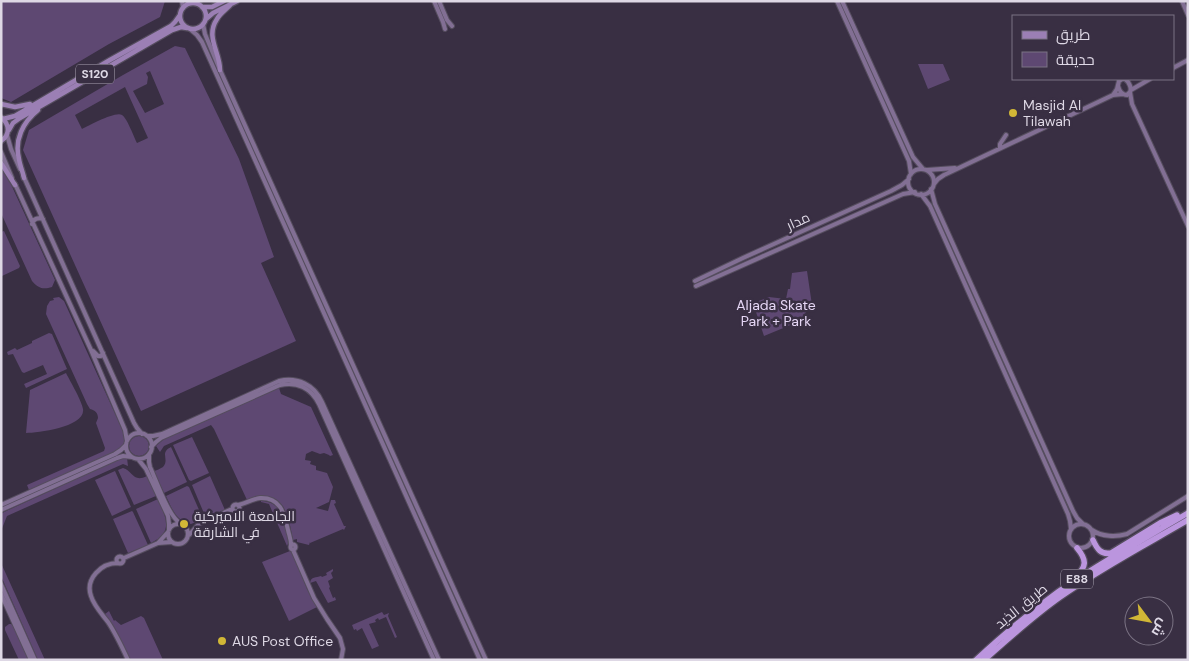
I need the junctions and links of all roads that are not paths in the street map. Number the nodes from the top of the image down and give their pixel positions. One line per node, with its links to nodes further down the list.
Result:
1 (182, 1): 12 (street)
2 (224, 1): 11 (main road)
3 (237, 1): 10 (main road)
4 (434, 1): 18 (street)
5 (439, 1): 16 (street)
6 (837, 1): 42 (street)
7 (842, 1): 41 (street)
8 (1182, 1): 13 (street)
9 (194, 2): 11 (main road); 12 (main road)
10 (231, 4): 15 (main road); 21 (main road)
11 (202, 7): 15 (main road)
12 (183, 8): 14 (main road)
13 (1188, 14)
14 (180, 15): 17 (main road); 30 (main road, S120)
15 (204, 22): 17 (main road); 21 (street)
16 (452, 26)
17 (189, 28): 30 (main road, S120); 91 (street)
18 (445, 29)
19 (1188, 60): 20 (street)
20 (1174, 67)
21 (220, 70): 92 (street)
22 (1120, 80): 26 (street)
23 (1148, 80): 25 (street)
24 (1128, 82): 25 (street); 27 (street)
25 (1142, 83): 27 (street)
26 (1118, 86): 28 (street); 29 (street)
27 (1131, 91): 28 (street); 32 (street)
28 (1123, 94): 29 (street); 32 (street)
29 (1113, 95): 37 (street)
30 (53, 97): 31 (main road); 33 (main road, S120); 34 (main road, S120); 43 (main road)
31 (1, 104)
32 (1132, 104): 51 (street)
33 (2, 118): 34 (main road)
34 (8, 133): 36 (main road); 43 (street)
35 (1006, 135): 37 (street)
36 (1, 141)
37 (1000, 148): 40 (street)
38 (1, 152): 45 (street)
39 (1, 163): 45 (main road)
40 (968, 163): 41 (street); 44 (street)
41 (925, 170): 42 (street); 44 (street)
42 (910, 176): 47 (street); 47 (street, مدار)
43 (24, 178): 49 (street)
44 (934, 184): 46 (street)
45 (15, 185): 50 (street)
46 (931, 189): 48 (street); 69 (street)
47 (915, 192): 48 (street)
48 (921, 194): 71 (street)
49 (43, 219): 50 (street); 53 (street)
50 (32, 224): 52 (street)
51 (1188, 226)
52 (91, 350): 53 (street); 55 (street)
53 (102, 353): 54 (street)
54 (145, 435): 55 (street); 56 (street); 66 (street)
55 (127, 443): 58 (street); 62 (street)
56 (152, 447): 57 (street); 64 (street)
57 (149, 454): 59 (street); 60 (street)
58 (132, 457): 59 (street); 63 (street)
59 (138, 459): 60 (street)
60 (148, 468): 70 (street); 73 (street)
61 (1188, 496): 74 (street)
62 (1, 505)
63 (1, 510)
64 (367, 511): 66 (street); 89 (street)
65 (1188, 511): 76 (highway); 81 (highway, طريق الذيد / E88)
66 (374, 517): 90 (street)
67 (1186, 522): 94 (highway, طريق الذيد / E88)
68 (199, 524): 70 (street); 75 (street); 84 (street)
69 (1083, 524): 71 (street); 72 (street)
70 (182, 525): 73 (street); 75 (street)
71 (1071, 529): 79 (street)
72 (1092, 530): 74 (street); 76 (street)
73 (168, 531): 77 (street); 78 (street)
74 (1102, 535): 76 (street)
75 (188, 537): 78 (street)
76 (1093, 540): 79 (street)
77 (158, 542): 78 (street); 87 (street)
78 (173, 543)
79 (1077, 548): 81 (highway)
80 (2, 586): 83 (street)
81 (1059, 591): 93 (highway, طريق الذيد / E88)
82 (1, 594): 83 (street)
83 (28, 649): 85 (street); 86 (street)
84 (342, 658): 88 (street)
85 (31, 660)
86 (35, 660)
87 (128, 660)
88 (337, 660)
89 (434, 660)
90 (439, 660)
91 (480, 660)
92 (486, 660)
93 (976, 660)
94 (984, 660)

